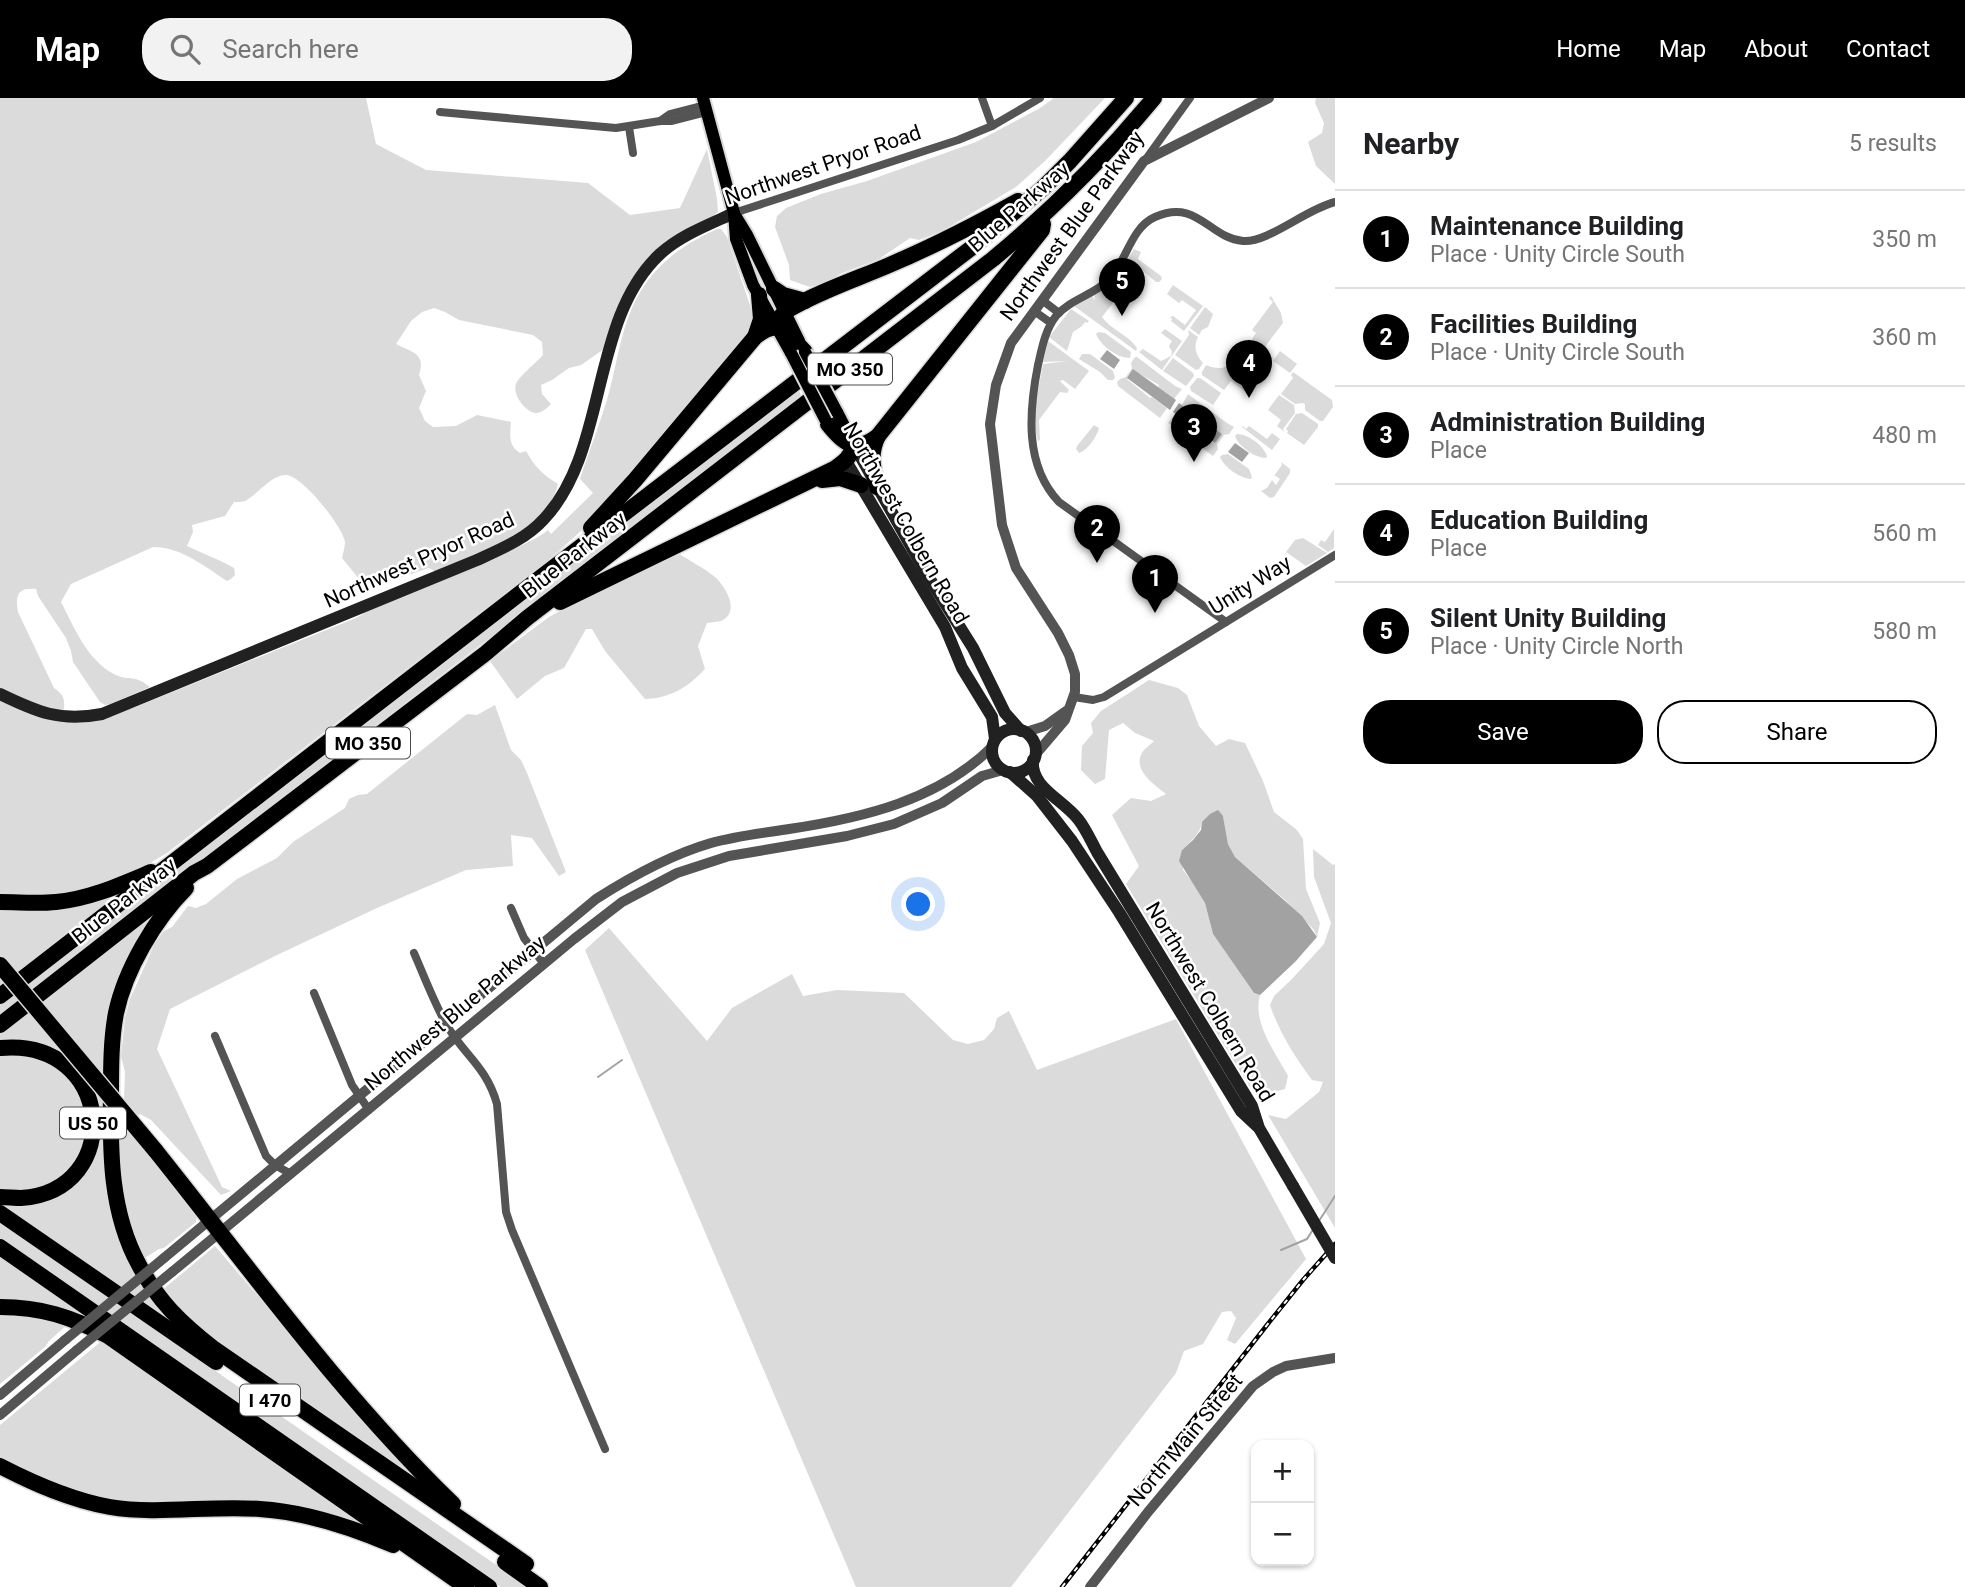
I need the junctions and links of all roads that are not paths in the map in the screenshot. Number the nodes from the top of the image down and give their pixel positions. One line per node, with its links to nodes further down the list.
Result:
1 (982, 98): 9 (street)
2 (1040, 98): 9 (street, Northwest Pryor Road)
3 (1126, 98): 13 (highway, Blue Parkway / MO 350)
4 (1154, 98): 16 (highway, Blue Parkway / MO 350)
5 (1190, 98): 12 (street, Northwest Blue Parkway)
6 (1269, 98): 12 (street)
7 (705, 105): 10 (street); 15 (main road)
8 (440, 112): 10 (street)
9 (992, 126): 15 (street, Northwest Pryor Road)
10 (629, 127): 11 (street)
11 (633, 153)
12 (1144, 161): 18 (street, Northwest Blue Parkway)
13 (1042, 189): 19 (highway); 34 (highway, Blue Parkway / MO 350)
14 (1335, 202): 22 (street)
15 (734, 213): 17 (main road); 37 (main road, Northwest Pryor Road)
16 (1046, 213): 28 (highway); 35 (highway, Blue Parkway / MO 350)
17 (766, 292): 19 (highway); 21 (main road, Northwest Colbern Road); 24 (main road); 25 (highway)
18 (1042, 300): 20 (street, Northwest Blue Parkway); 22 (street)
19 (806, 301): 21 (highway)
20 (1034, 311): 23 (street); 38 (street, Northwest Blue Parkway)
21 (785, 312): 24 (highway); 26 (main road, Northwest Colbern Road)
22 (1059, 313): 23 (street)
23 (1051, 323): 36 (street)
24 (776, 327): 25 (highway); 26 (highway)
25 (755, 337): 34 (highway)
26 (798, 353): 27 (main road, Northwest Colbern Road, bridge)
27 (830, 419): 29 (highway); 30 (main road, Northwest Colbern Road)
28 (877, 436): 29 (highway); 32 (highway)
29 (854, 444): 30 (highway); 32 (main road, Northwest Colbern Road)
30 (846, 461): 31 (highway); 32 (main road, Northwest Colbern Road)
31 (809, 482): 32 (highway); 35 (highway)
32 (869, 486): 39 (main road, Northwest Colbern Road); 40 (main road, Northwest Colbern Road)
33 (1335, 555): 36 (street, Unity Way)
34 (532, 584): 43 (highway, Blue Parkway / MO 350)
35 (527, 618): 44 (highway, Blue Parkway / MO 350)
36 (1226, 622): 38 (street, Unity Way)
37 (0, 694)
38 (1072, 702): 39 (street); 41 (street)
39 (1024, 731): 40 (main road); 41 (main road)
40 (994, 742): 42 (main road); 47 (street, Northwest Blue Parkway)
41 (1034, 757): 42 (main road); 60 (main road, Northwest Colbern Road)
42 (1007, 771): 49 (street, Northwest Blue Parkway); 60 (main road, Northwest Colbern Road)
43 (172, 863): 45 (highway); 52 (highway, Blue Parkway / MO 350)
44 (207, 866): 54 (highway, Blue Parkway / MO 350); 75 (highway)
45 (0, 902)
46 (511, 908): 47 (street)
47 (533, 951): 49 (street); 53 (street, Northwest Blue Parkway)
48 (414, 953): 53 (street)
49 (544, 964): 56 (street, Northwest Blue Parkway)
50 (0, 965): 65 (highway, bridge)
51 (314, 993): 58 (street)
52 (0, 996)
53 (446, 1024): 56 (street); 58 (street, Northwest Blue Parkway)
54 (0, 1025)
55 (215, 1036): 61 (street)
56 (456, 1038): 59 (street, Northwest Blue Parkway); 73 (street)
57 (0, 1048): 63 (highway, US 50)
58 (359, 1095): 59 (street); 61 (street, Northwest Blue Parkway)
59 (369, 1110): 62 (street, Northwest Blue Parkway)
60 (1259, 1128): 68 (main road, Northwest Colbern Road, bridge)
61 (275, 1165): 62 (street); 65 (street, Northwest Blue Parkway)
62 (291, 1174): 66 (street, Northwest Blue Parkway)
63 (0, 1197)
64 (0, 1213): 79 (highway, I 470)
65 (210, 1218): 66 (highway); 71 (street, Northwest Blue Parkway, bridge)
66 (221, 1232): 72 (street, Northwest Blue Parkway, bridge); 75 (highway)
67 (0, 1247): 78 (highway, I 470)
68 (1335, 1258)
69 (0, 1307): 76 (highway)
70 (1335, 1358): 81 (street, North Main Street)
71 (0, 1395)
72 (0, 1415)
73 (606, 1449)
74 (0, 1466): 76 (highway)
75 (526, 1564): 80 (highway)
76 (436, 1566): 77 (highway)
77 (466, 1587)
78 (489, 1587)
79 (540, 1587)
80 (555, 1587)
81 (1090, 1587)

